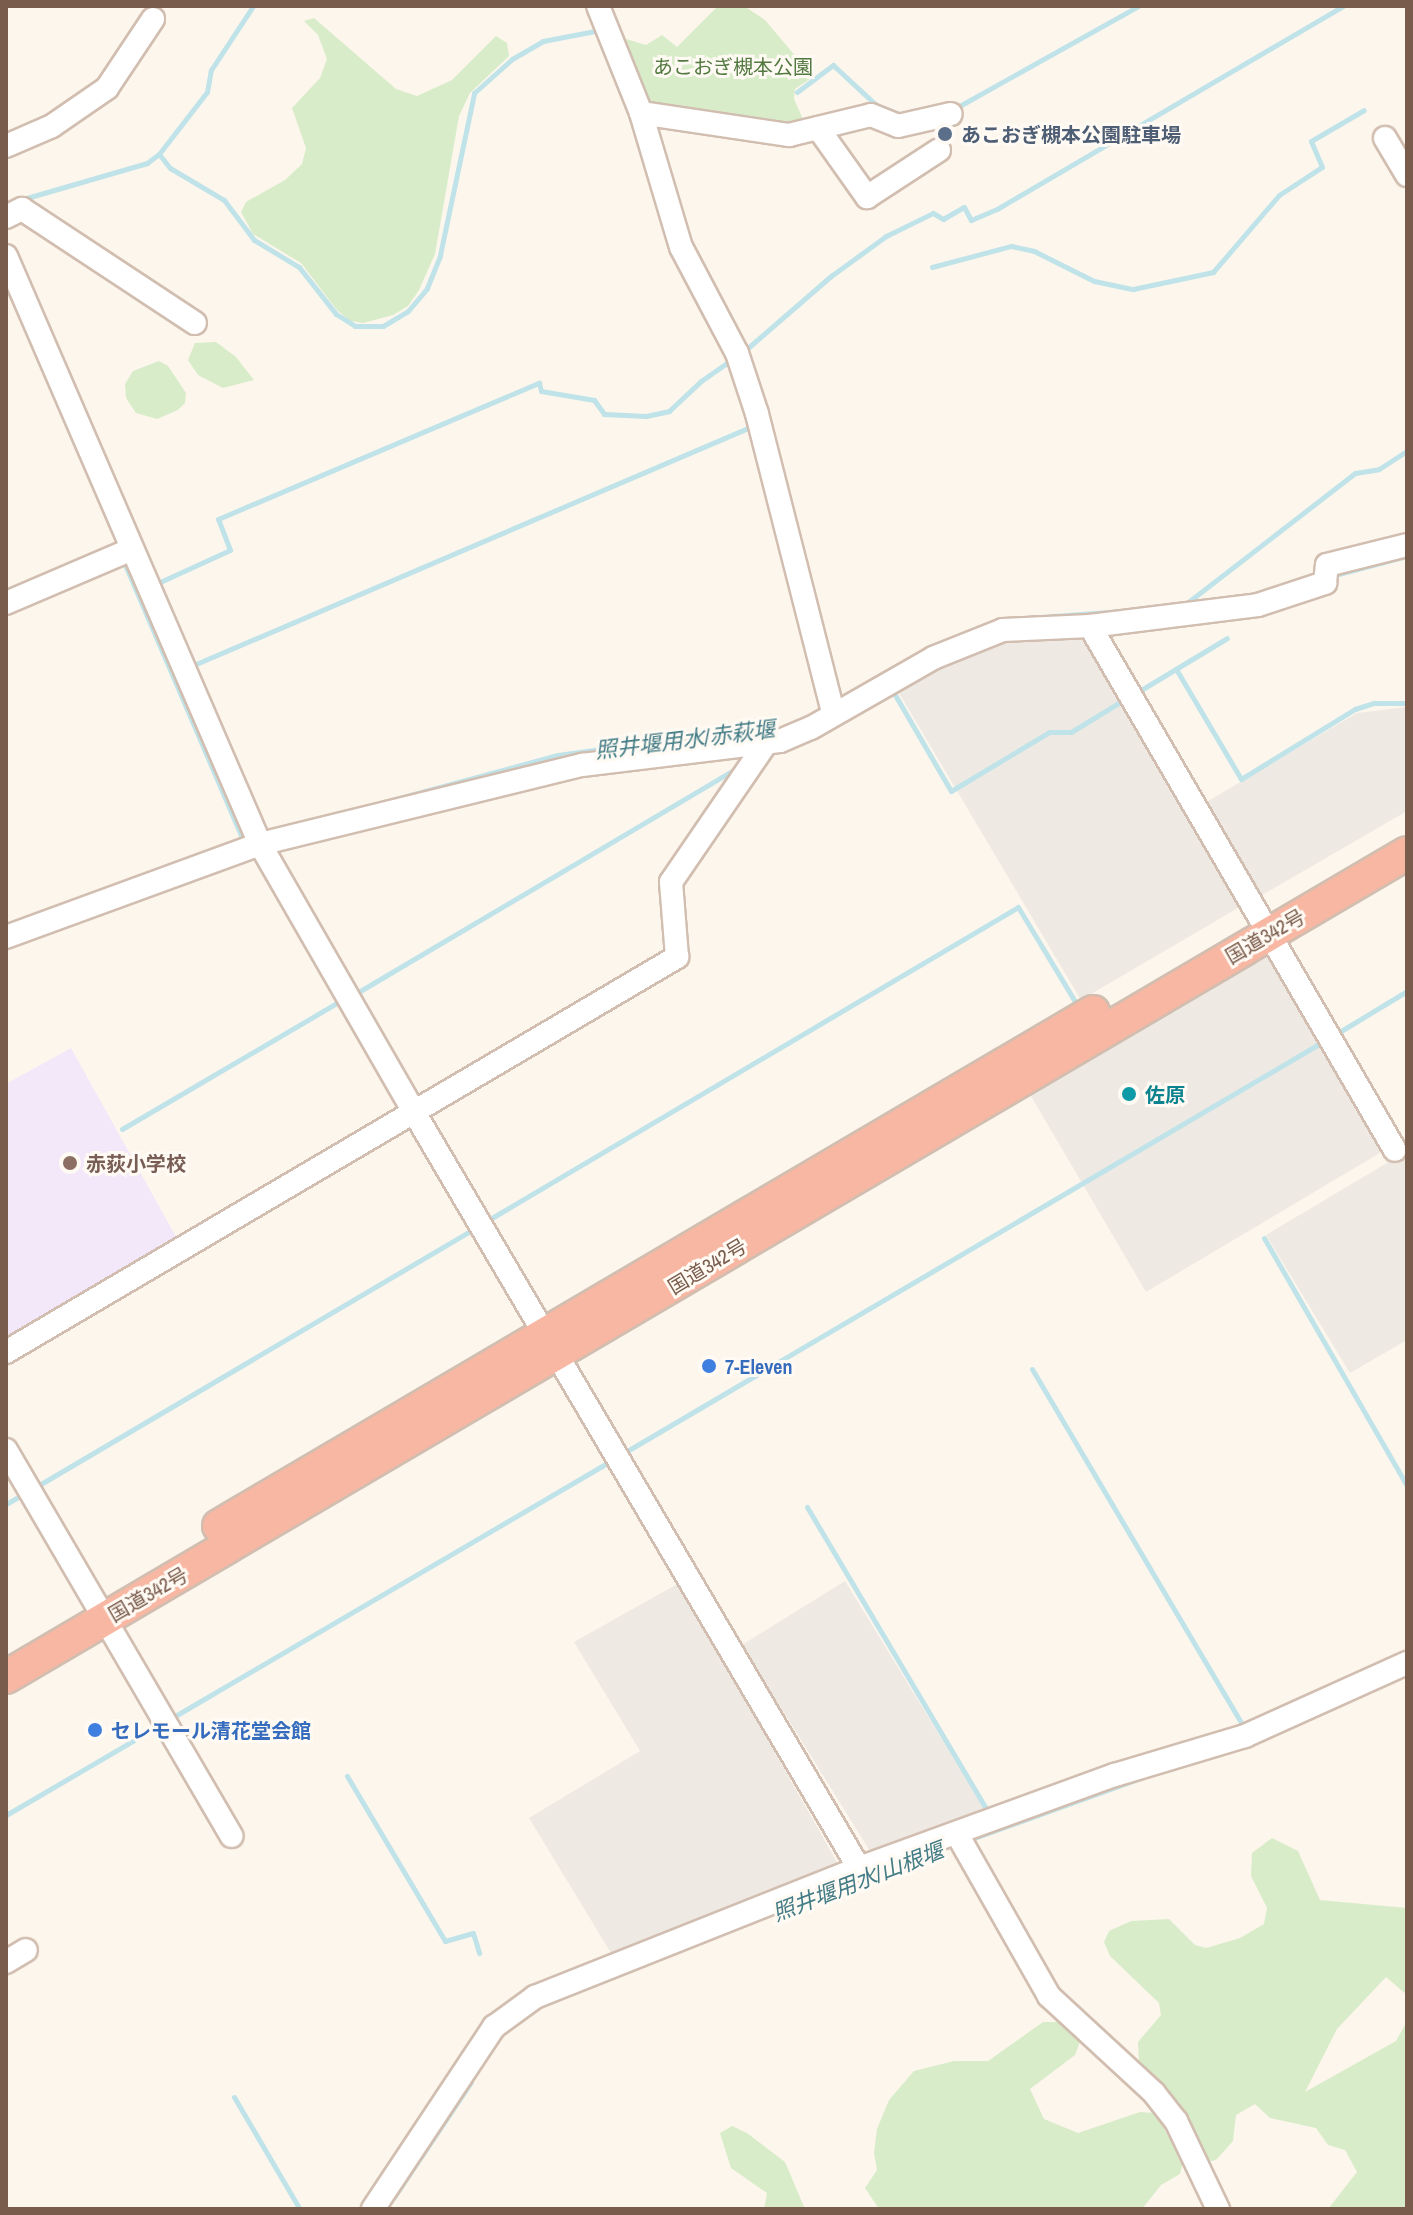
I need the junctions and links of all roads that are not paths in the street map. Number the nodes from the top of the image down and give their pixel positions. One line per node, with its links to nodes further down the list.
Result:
1 (608, 11): 3 (street)
2 (153, 19): 7 (street)
3 (641, 113): 5 (street); 17 (street)
4 (951, 114): 5 (street)
5 (818, 128): 8 (street)
6 (1385, 138): 9 (street)
7 (6, 146)
8 (939, 150)
9 (1407, 175)
10 (6, 217): 12 (street)
11 (6, 256): 14 (street)
12 (195, 323)
13 (1407, 545): 16 (street)
14 (132, 549): 15 (street); 20 (street)
15 (6, 603)
16 (1090, 626): 17 (street); 22 (street)
17 (833, 713): 18 (street)
18 (767, 742): 20 (street); 24 (street)
19 (1407, 829): 22 (highway, 国道342号)
20 (260, 844): 23 (street); 24 (street)
21 (1407, 853): 22 (highway, 国道342号)
22 (1262, 925): 25 (street); 26 (highway, 国道342号)
23 (6, 937)
24 (414, 1112): 26 (street); 27 (street)
25 (1395, 1150)
26 (551, 1344): 29 (highway, 国道342号); 35 (street)
27 (6, 1352)
28 (6, 1450): 29 (street)
29 (99, 1610): 30 (highway, 国道342号); 32 (highway, 国道342号); 34 (street)
30 (6, 1652)
31 (1407, 1663): 33 (street)
32 (6, 1677)
33 (957, 1834): 35 (street); 39 (street)
34 (232, 1836)
35 (859, 1868): 38 (street)
36 (26, 1950): 37 (street)
37 (6, 1962)
38 (373, 2209)
39 (1218, 2209)

